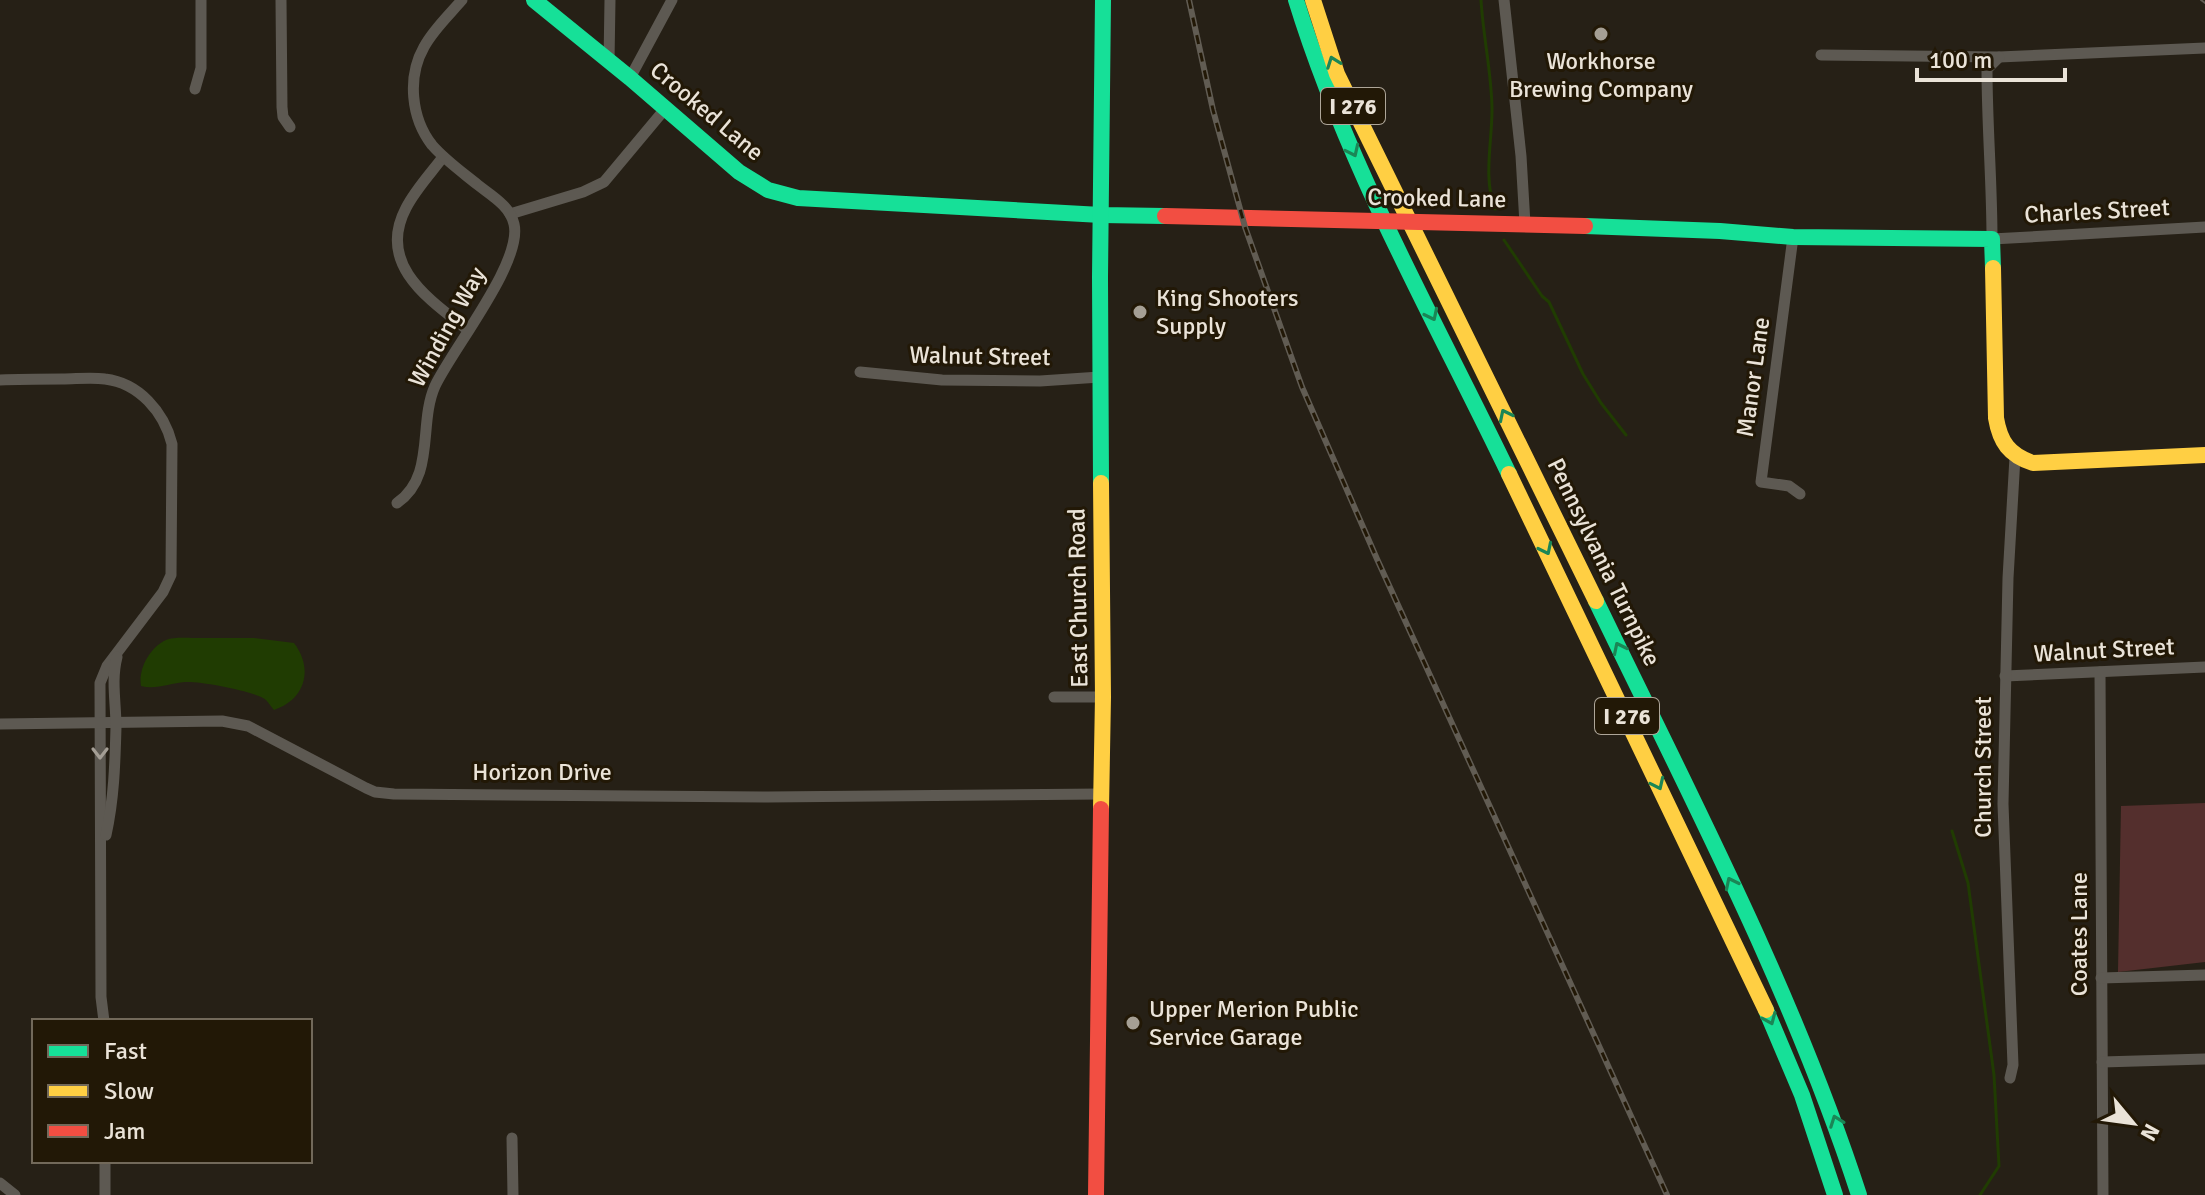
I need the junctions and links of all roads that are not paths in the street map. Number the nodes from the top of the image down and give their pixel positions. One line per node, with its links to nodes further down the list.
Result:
1 (201, 0): 16 (street)
2 (281, 0): 18 (street)
3 (462, 0): 19 (street)
4 (534, 0): 14 (main road, Crooked Lane)
5 (610, 0): 14 (street)
6 (672, 0): 15 (street)
7 (1103, 0): 21 (main road, East Church Road)
8 (1296, 0): 58 (main road, Pennsylvania Turnpike / I 276, one-way to 58)
9 (1313, 0): 59 (main road, Pennsylvania Turnpike / I 276, one-way to 9)
10 (1504, 0): 22 (street)
11 (2205, 48): 13 (street)
12 (1821, 55): 13 (street)
13 (1999, 57): 25 (street)
14 (609, 62): 15 (main road, Crooked Lane)
15 (630, 78): 17 (main road, Crooked Lane)
16 (195, 89)
17 (665, 109): 20 (street); 21 (main road, Crooked Lane)
18 (290, 127)
19 (443, 157): 20 (street); 26 (street)
20 (510, 214): 26 (street, Winding Way)
21 (1101, 215): 22 (main road, Crooked Lane); 28 (main road, East Church Road)
22 (1525, 224): 24 (main road, Crooked Lane)
23 (2205, 227): 25 (street, Charles Street)
24 (1793, 237): 25 (main road, Crooked Lane); 32 (street, Manor Lane)
25 (1992, 239): 31 (main road)
26 (468, 330): 33 (street, Winding Way)
27 (860, 372): 28 (street, Walnut Street)
28 (1100, 377): 39 (main road, East Church Road)
29 (0, 380): 34 (street)
30 (2205, 455): 31 (main road)
31 (2015, 457): 37 (street, Church Street)
32 (1800, 494)
33 (397, 503)
34 (118, 653): 41 (street); 42 (street)
35 (2205, 667): 36 (street, Walnut Street)
36 (2100, 672): 37 (street, Walnut Street); 46 (street, Coates Lane)
37 (2005, 676): 50 (street, Church Street)
38 (1054, 697): 39 (street)
39 (1103, 697): 43 (main road, East Church Road)
40 (0, 724): 41 (street, Horizon Drive)
41 (100, 724): 42 (street, Horizon Drive); 44 (street, one-way to 44)
42 (116, 724): 43 (street, Horizon Drive); 44 (street)
43 (1101, 794): 57 (main road, East Church Road)
44 (102, 853): 47 (street)
45 (2205, 975): 46 (street)
46 (2101, 978): 49 (street, Coates Lane)
47 (104, 1019)
48 (2205, 1059): 49 (street)
49 (2102, 1062): 60 (street, Coates Lane)
50 (2010, 1078)
51 (512, 1138): 56 (street)
52 (105, 1163): 55 (street)
53 (0, 1183): 54 (street)
54 (15, 1195)
55 (105, 1195)
56 (513, 1195)
57 (1096, 1195)
58 (1835, 1195)
59 (1859, 1195)
60 (2103, 1195)

